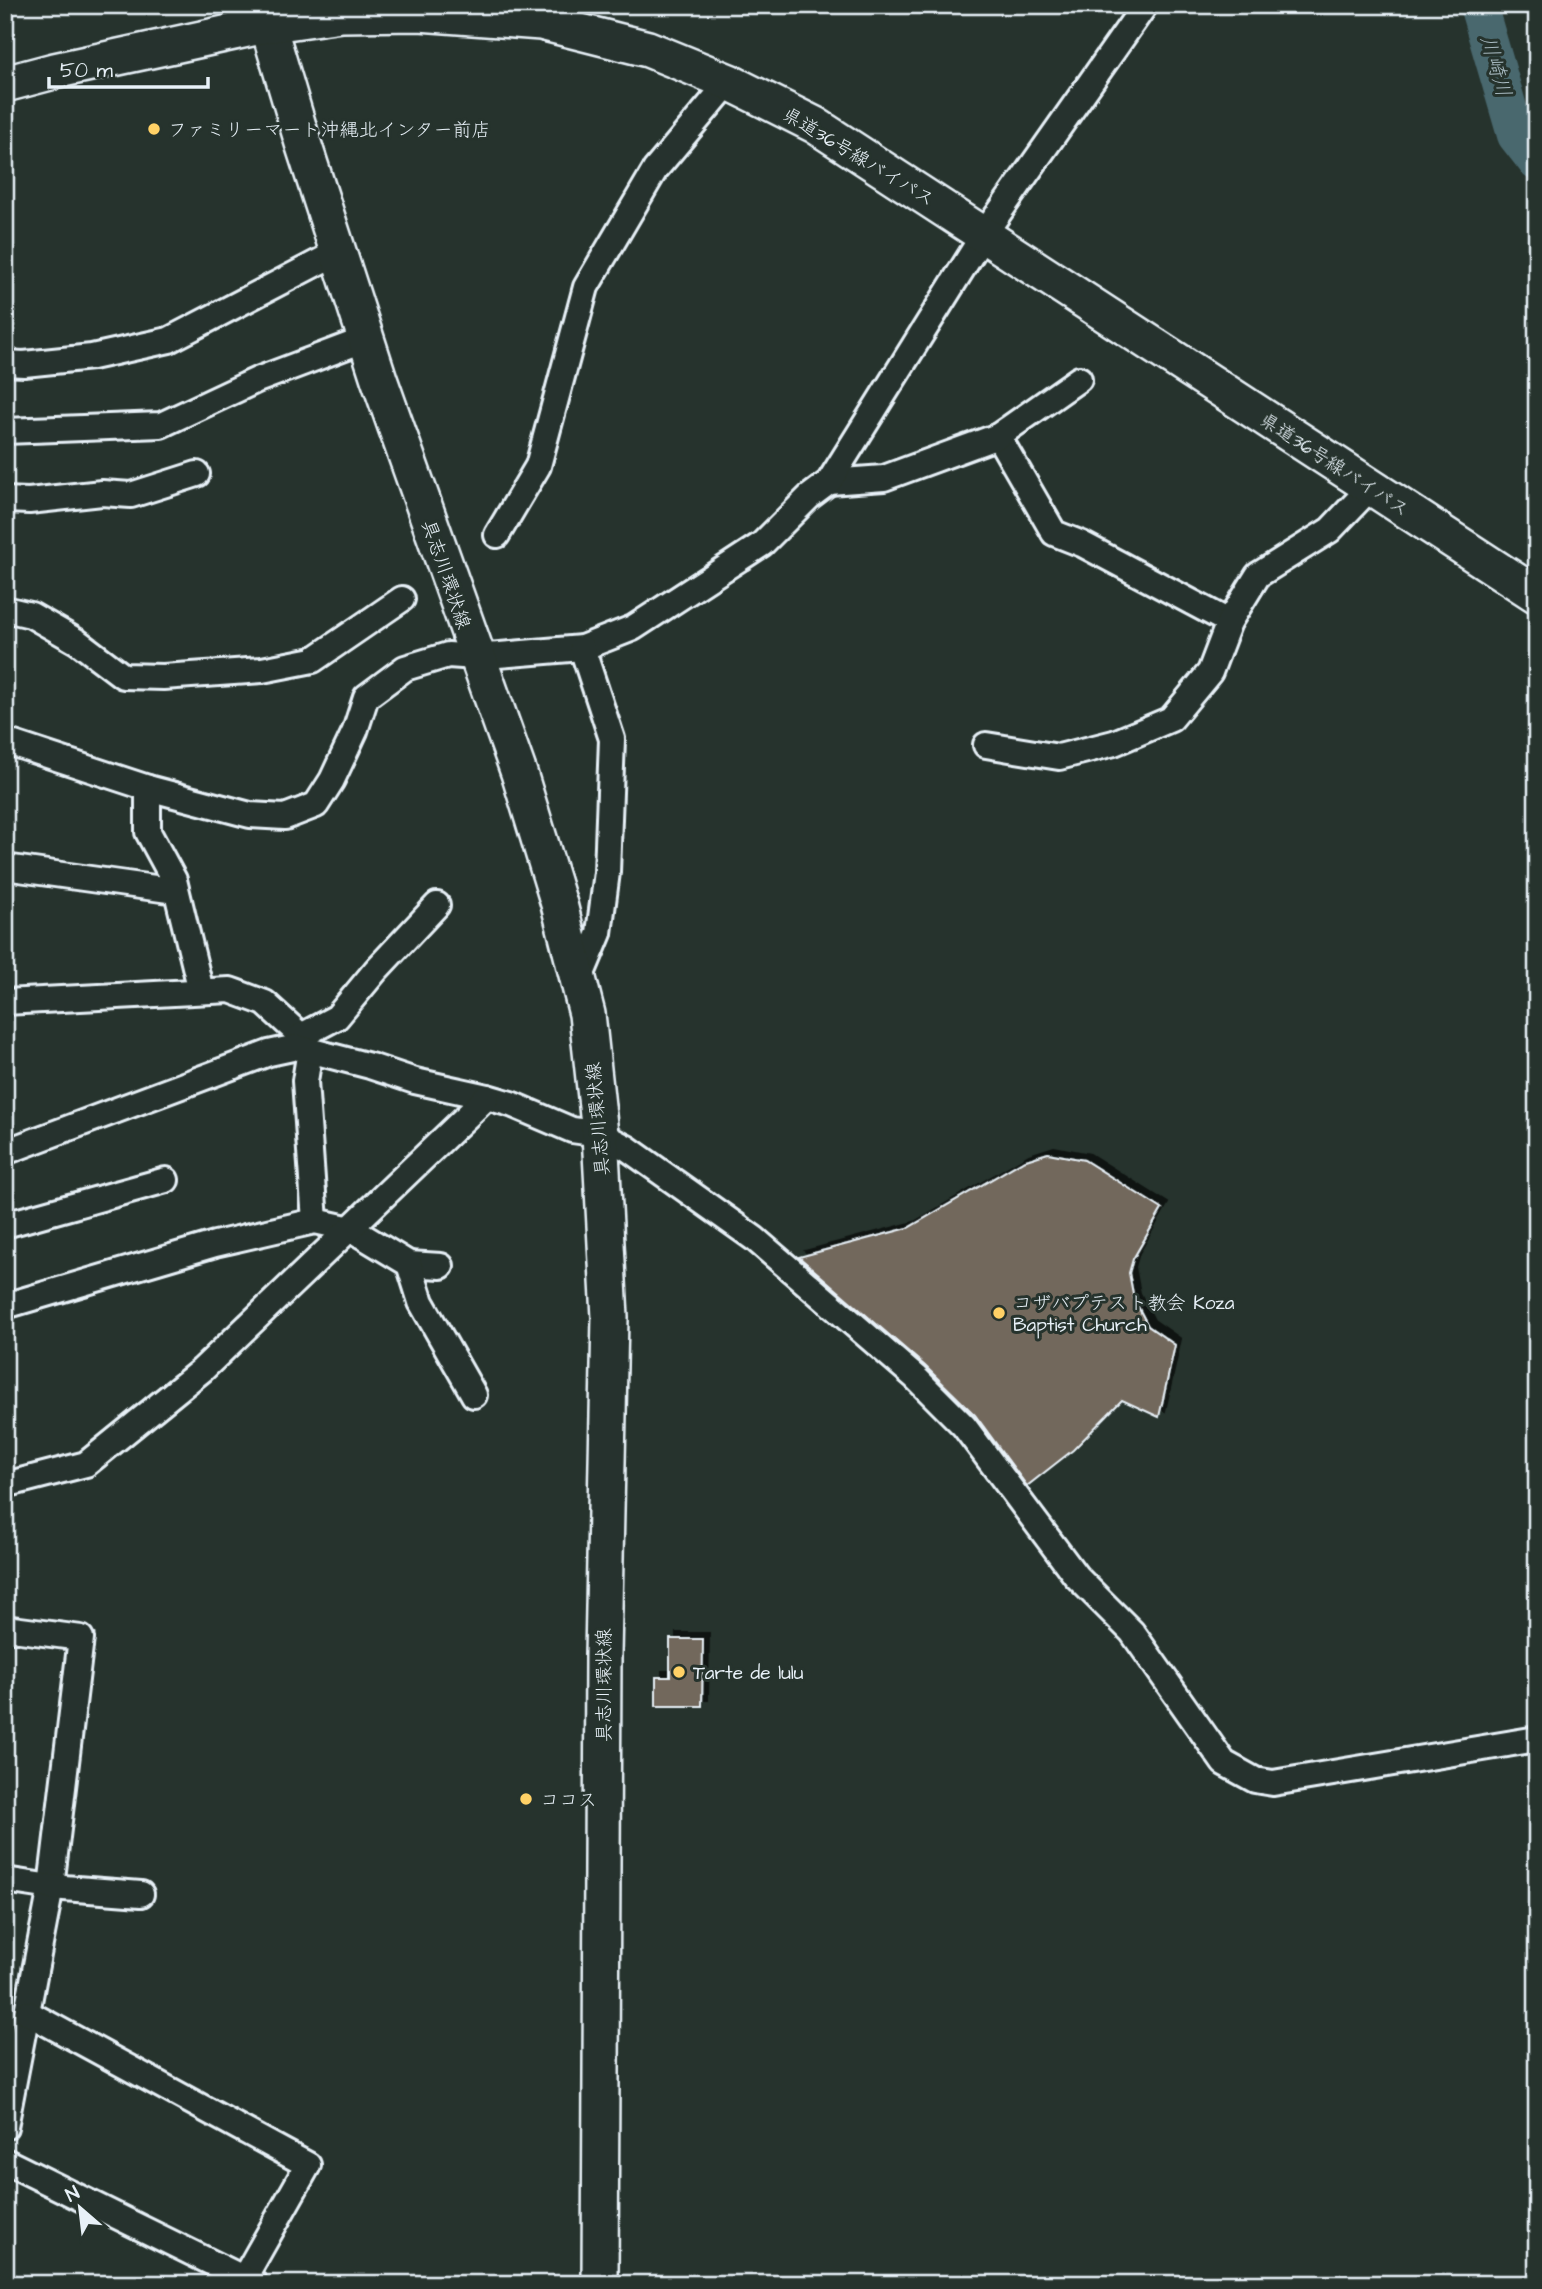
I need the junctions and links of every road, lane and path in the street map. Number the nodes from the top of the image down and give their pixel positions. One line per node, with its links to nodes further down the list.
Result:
1 (1144, 5): 5 (street)
2 (264, 15): 3 (main road, 県道36号線バイパス); 4 (main road, 県道36号線バイパス); 6 (main road, 具志川環状線)
3 (729, 82): 5 (main road, 県道36号線バイパス); 16 (street)
4 (5, 85)
5 (984, 234): 13 (street); 14 (main road, 県道36号線バイパス)
6 (338, 251): 7 (main road, 具志川環状線); 8 (street)
7 (366, 338): 10 (street); 22 (main road, 具志川環状線)
8 (5, 363)
9 (1079, 379): 11 (street)
10 (5, 431)
11 (998, 436): 13 (street); 20 (street)
12 (197, 474): 15 (street)
13 (829, 482): 21 (street)
14 (1371, 487): 17 (main road, 県道36号線バイパス); 20 (street)
15 (5, 500)
16 (497, 535)
17 (1537, 595)
18 (402, 599): 19 (street)
19 (5, 608)
20 (1229, 622): 24 (street)
21 (582, 648): 22 (street); 29 (street)
22 (476, 657): 25 (street); 29 (main road, 具志川環状線)
23 (5, 741): 25 (street)
24 (985, 745)
25 (148, 788): 27 (street)
26 (5, 867): 27 (street)
27 (176, 891): 30 (street)
28 (437, 905): 32 (street)
29 (579, 981): 34 (main road, 具志川環状線)
30 (201, 991): 31 (street); 32 (street)
31 (5, 1002)
32 (305, 1043): 33 (street); 35 (street); 37 (street)
33 (487, 1097): 34 (street); 39 (street)
34 (600, 1134): 46 (street); 54 (main road, 具志川環状線)
35 (5, 1152)
36 (166, 1180): 38 (street)
37 (315, 1221): 39 (street); 42 (street)
38 (5, 1225)
39 (351, 1230): 40 (street); 44 (street)
40 (409, 1265): 41 (street); 43 (street)
41 (440, 1266)
42 (5, 1306)
43 (474, 1395)
44 (5, 1485)
45 (5, 1628): 48 (street)
46 (1537, 1740)
47 (5, 1880): 48 (street)
48 (51, 1887): 49 (street); 50 (street)
49 (141, 1895)
50 (28, 2013): 51 (street); 53 (street)
51 (5, 2127)
52 (5, 2161): 53 (street)
53 (249, 2281)
54 (600, 2284)

